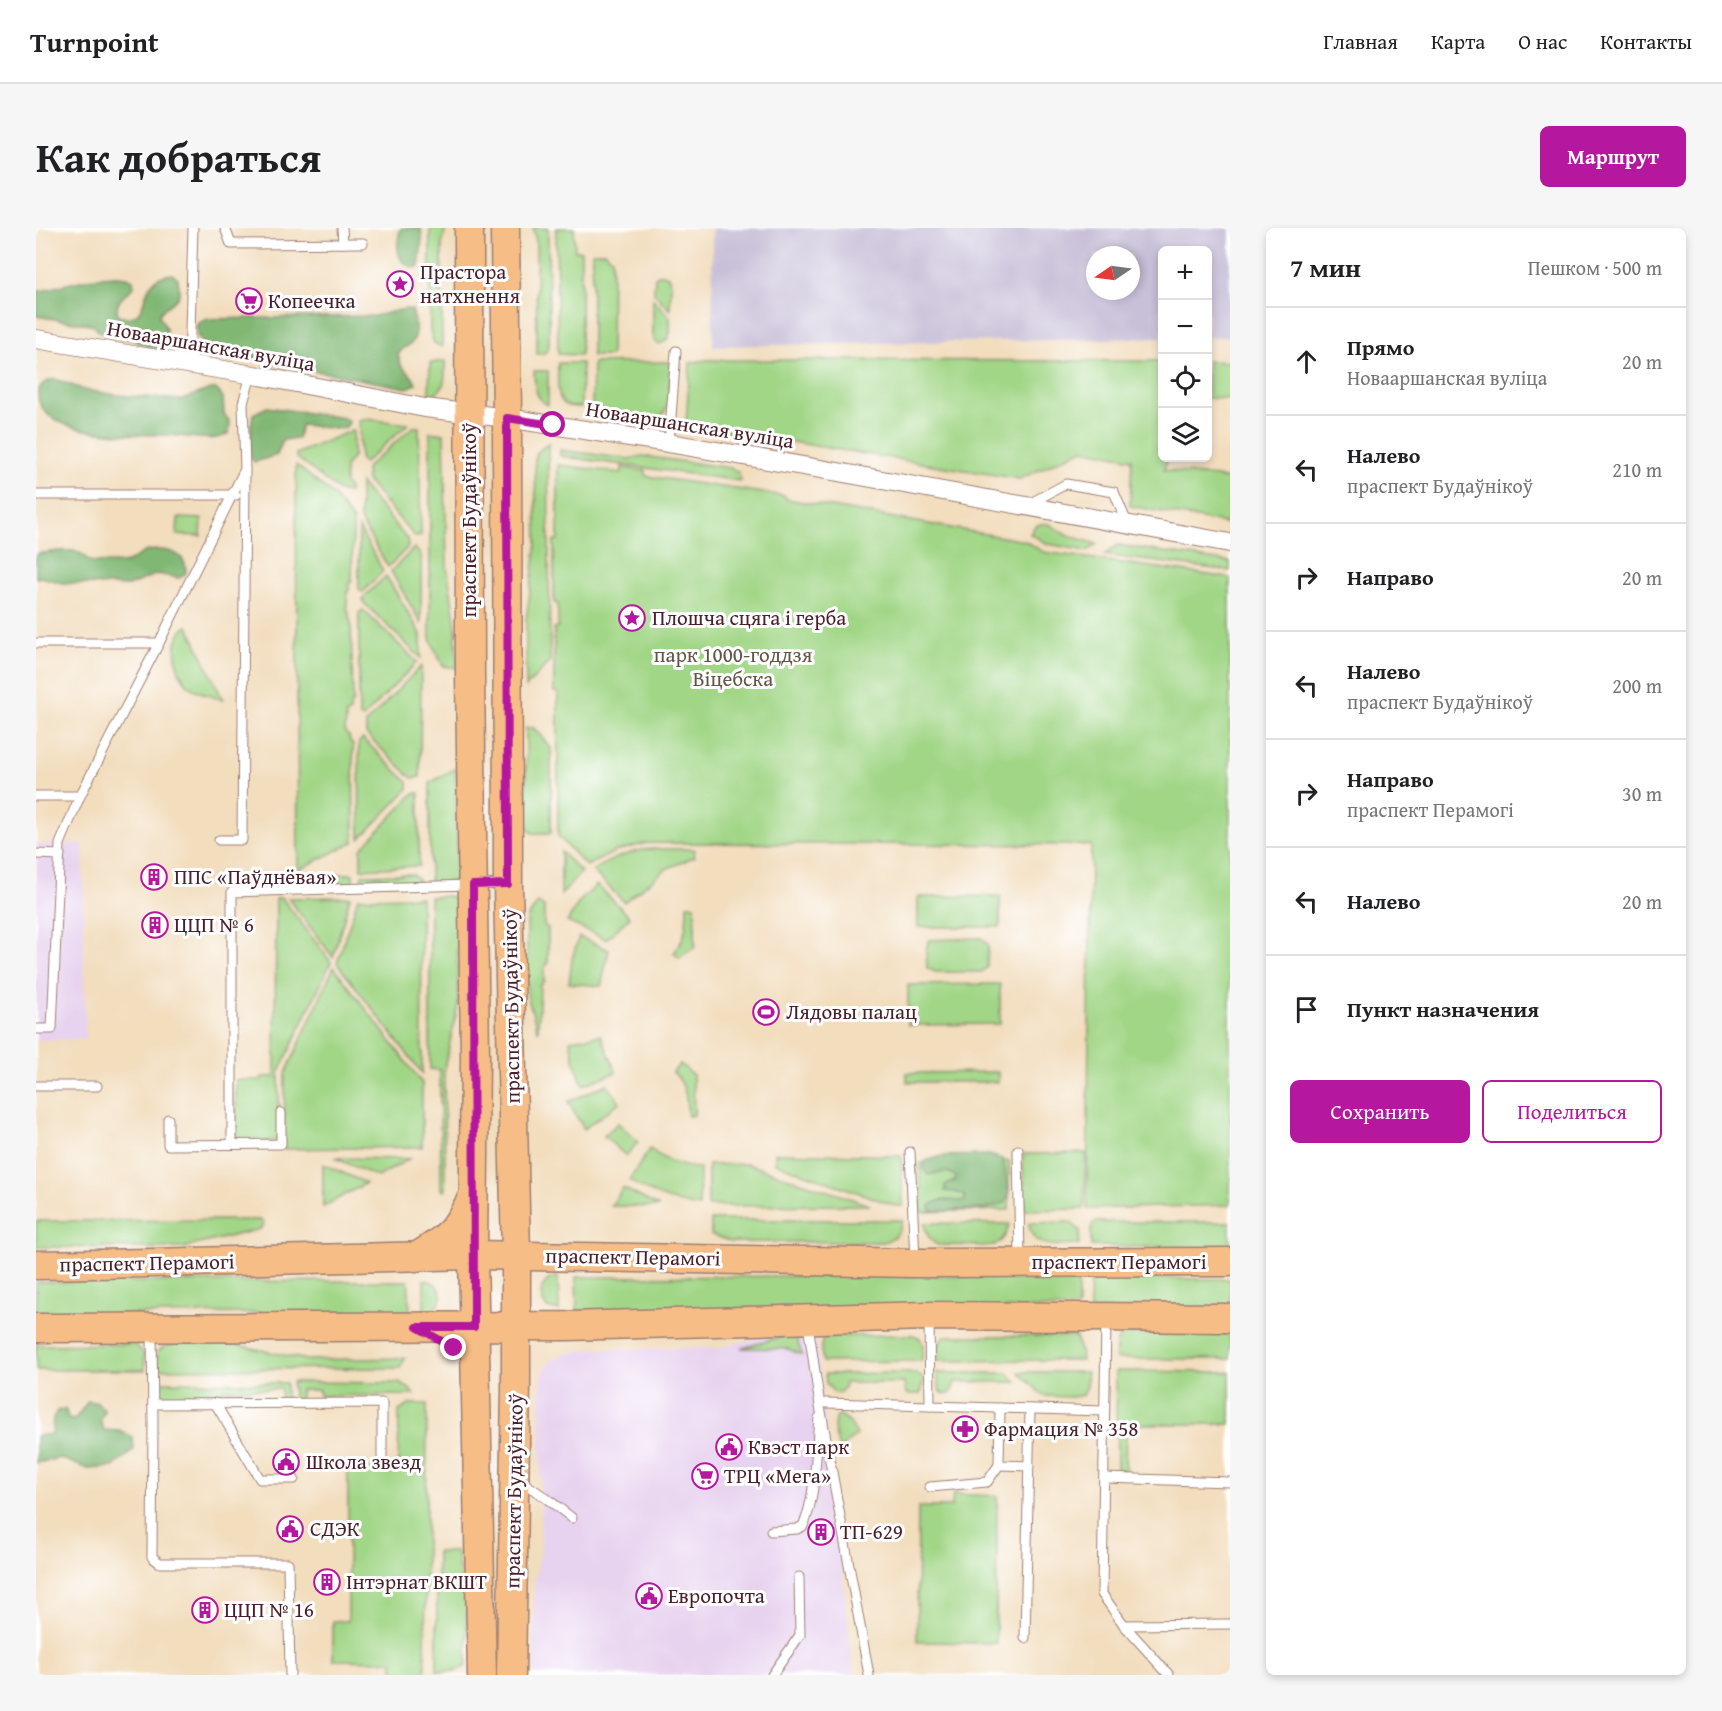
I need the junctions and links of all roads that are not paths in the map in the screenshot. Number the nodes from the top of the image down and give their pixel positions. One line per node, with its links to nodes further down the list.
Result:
1 (193, 228): 10 (lane)
2 (225, 228): 6 (lane)
3 (342, 228): 6 (lane)
4 (469, 228): 12 (main road, праспект Будаўнікоў)
5 (505, 228): 13 (main road, праспект Будаўнікоў)
6 (343, 243): 7 (lane)
7 (363, 243)
8 (36, 339): 10 (street, Новааршанская вуліца)
9 (676, 351): 14 (lane)
10 (189, 365): 11 (street, Новааршанская вуліца)
11 (251, 375): 12 (street, Новааршанская вуліца); 15 (lane)
12 (468, 414): 13 (street, Новааршанская вуліца); 30 (main road, праспект Будаўнікоў)
13 (507, 418): 14 (street, Новааршанская вуліца); 29 (main road, праспект Будаўнікоў)
14 (669, 443): 19 (street, Новааршанская вуліца)
15 (245, 469): 17 (lane); 18 (lane)
16 (36, 495): 17 (lane)
17 (232, 495): 18 (lane); 23 (lane)
18 (245, 495): 26 (lane)
19 (1025, 506): 20 (street, Новааршанская вуліца); 20 (lane)
20 (1128, 525): 21 (street, Новааршанская вуліца)
21 (1230, 543)
22 (36, 643): 23 (lane)
23 (159, 644): 25 (lane)
24 (36, 796): 25 (lane)
25 (80, 796): 28 (lane)
26 (219, 840)
27 (36, 854): 28 (lane)
28 (60, 855): 31 (lane)
29 (508, 884): 30 (lane); 39 (main road, праспект Будаўнікоў)
30 (473, 885): 36 (lane); 40 (main road, праспект Будаўнікоў)
31 (36, 1029)
32 (36, 1086): 33 (lane)
33 (97, 1086)
34 (282, 1113): 36 (lane)
35 (168, 1119): 36 (lane)
36 (232, 1144)
37 (1018, 1150): 45 (lane)
38 (910, 1152): 47 (lane)
39 (514, 1192): 42 (main road, праспект Будаўнікоў); 43 (main road)
40 (474, 1194): 41 (main road, праспект Будаўнікоў); 44 (main road)
41 (473, 1255): 42 (main road, праспект Перамогі); 44 (main road, праспект Перамогі); 55 (main road, праспект Будаўнікоў)
42 (516, 1256): 43 (main road, праспект Перамогі); 56 (main road, праспект Будаўнікоў)
43 (568, 1256): 47 (main road, праспект Перамогі)
44 (416, 1257): 48 (main road, праспект Перамогі)
45 (1020, 1262): 46 (main road, праспект Перамогі); 47 (main road, праспект Перамогі)
46 (1230, 1262)
47 (915, 1263)
48 (36, 1265)
49 (929, 1316): 50 (main road); 52 (main road); 64 (lane)
50 (1106, 1317): 51 (main road); 67 (lane)
51 (1230, 1318)
52 (807, 1319): 53 (main road); 63 (lane)
53 (568, 1326): 56 (main road); 59 (main road)
54 (417, 1327): 55 (main road); 58 (main road); 60 (main road)
55 (474, 1327): 56 (main road); 60 (main road, праспект Будаўнікоў)
56 (516, 1327): 59 (main road, праспект Будаўнікоў)
57 (36, 1328): 58 (main road)
58 (152, 1328): 62 (lane)
59 (516, 1386): 71 (main road, праспект Будаўнікоў)
60 (475, 1387): 83 (main road, праспект Будаўнікоў)
61 (215, 1403): 62 (lane); 68 (lane); 73 (lane)
62 (153, 1404): 82 (lane)
63 (823, 1405): 64 (lane); 77 (lane); 86 (lane)
64 (930, 1406): 65 (lane)
65 (1000, 1408): 66 (lane); 69 (lane)
66 (1030, 1409): 67 (lane); 70 (lane)
67 (1104, 1411): 72 (lane)
68 (382, 1457)
69 (999, 1466): 70 (lane); 75 (lane)
70 (1029, 1466): 81 (lane)
71 (514, 1477): 76 (lane); 84 (main road, праспект Будаўнікоў)
72 (1104, 1478): 74 (lane); 80 (lane)
73 (294, 1479)
74 (1230, 1482)
75 (930, 1487)
76 (572, 1518)
77 (771, 1531)
78 (799, 1577): 85 (lane)
79 (1230, 1624): 80 (lane)
80 (1124, 1625): 87 (lane)
81 (1025, 1638)
82 (290, 1675)
83 (482, 1675)
84 (511, 1675)
85 (772, 1675)
86 (869, 1675)
87 (1169, 1675)

